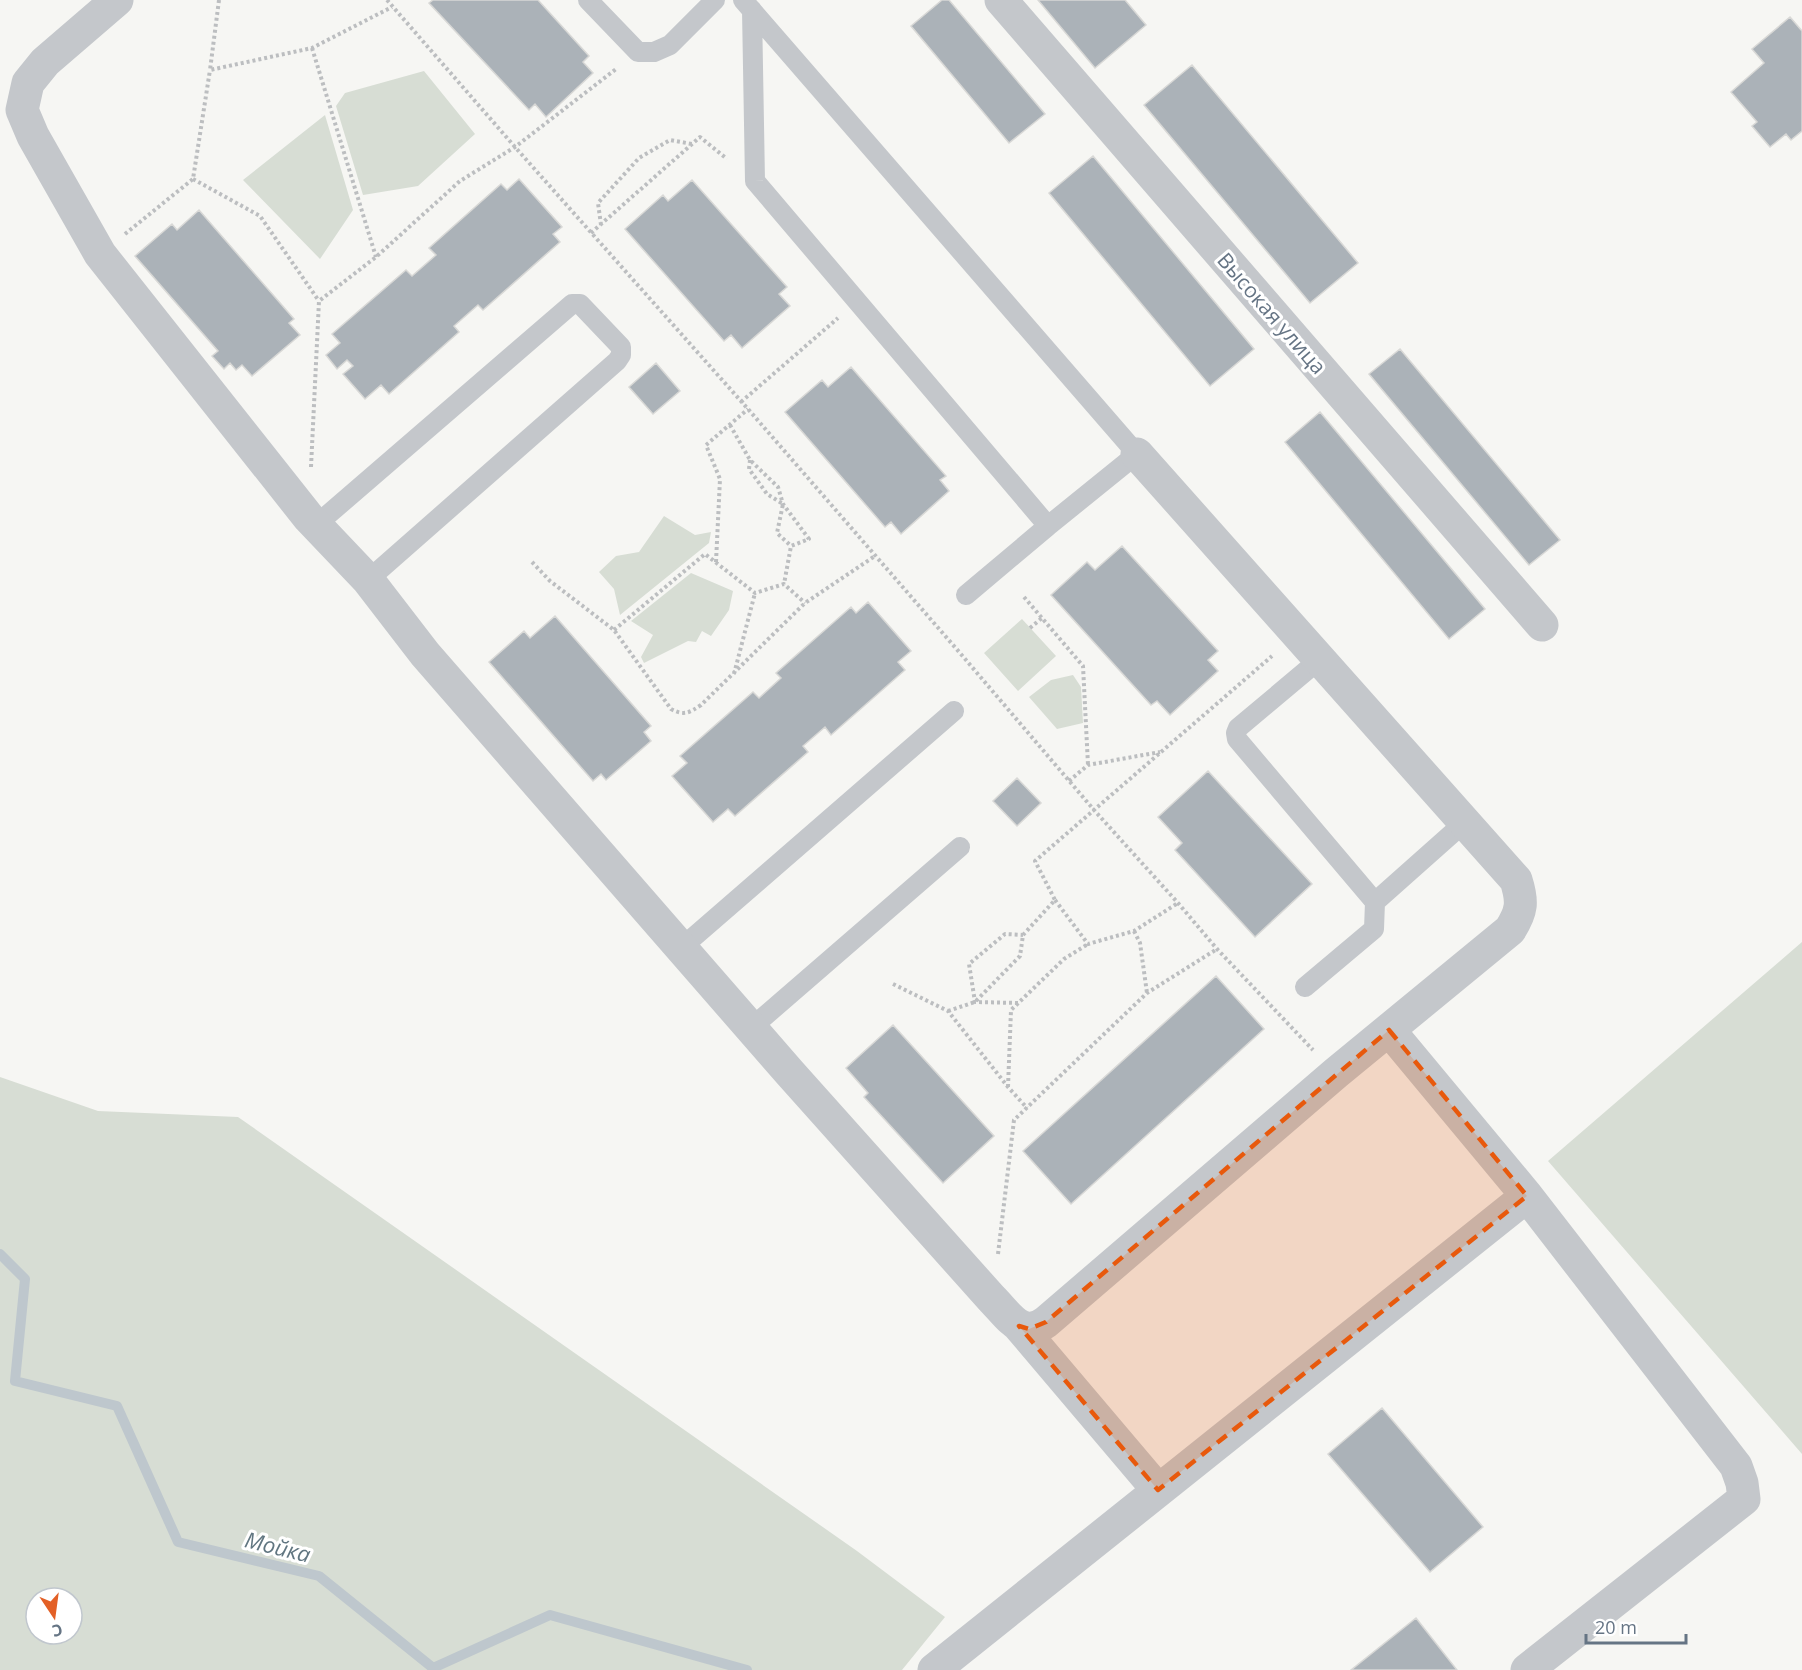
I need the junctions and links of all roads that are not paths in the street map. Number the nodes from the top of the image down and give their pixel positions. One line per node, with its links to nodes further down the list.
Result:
1 (117, 0): 7 (street)
2 (588, 0): 3 (lane)
3 (715, 0)
4 (1001, 0): 11 (street, Высокая улица)
5 (748, 5): 6 (lane); 8 (lane)
6 (1137, 454): 8 (lane); 12 (street)
7 (313, 522): 9 (street); 9 (lane)
8 (1048, 526): 10 (lane)
9 (368, 580): 17 (street)
10 (966, 595)
11 (1542, 625)
12 (1319, 660): 14 (street); 16 (lane)
13 (954, 711): 17 (lane)
14 (1464, 822): 16 (lane); 20 (street)
15 (960, 846): 19 (lane)
16 (1375, 902): 18 (lane)
17 (681, 948): 19 (street)
18 (1305, 987)
19 (750, 1028): 22 (street)
20 (1389, 1030): 21 (street); 22 (street)
21 (1527, 1196): 23 (street); 25 (street)
22 (1019, 1326): 23 (street)
23 (1158, 1491): 24 (street)
24 (934, 1670)
25 (1527, 1670)

